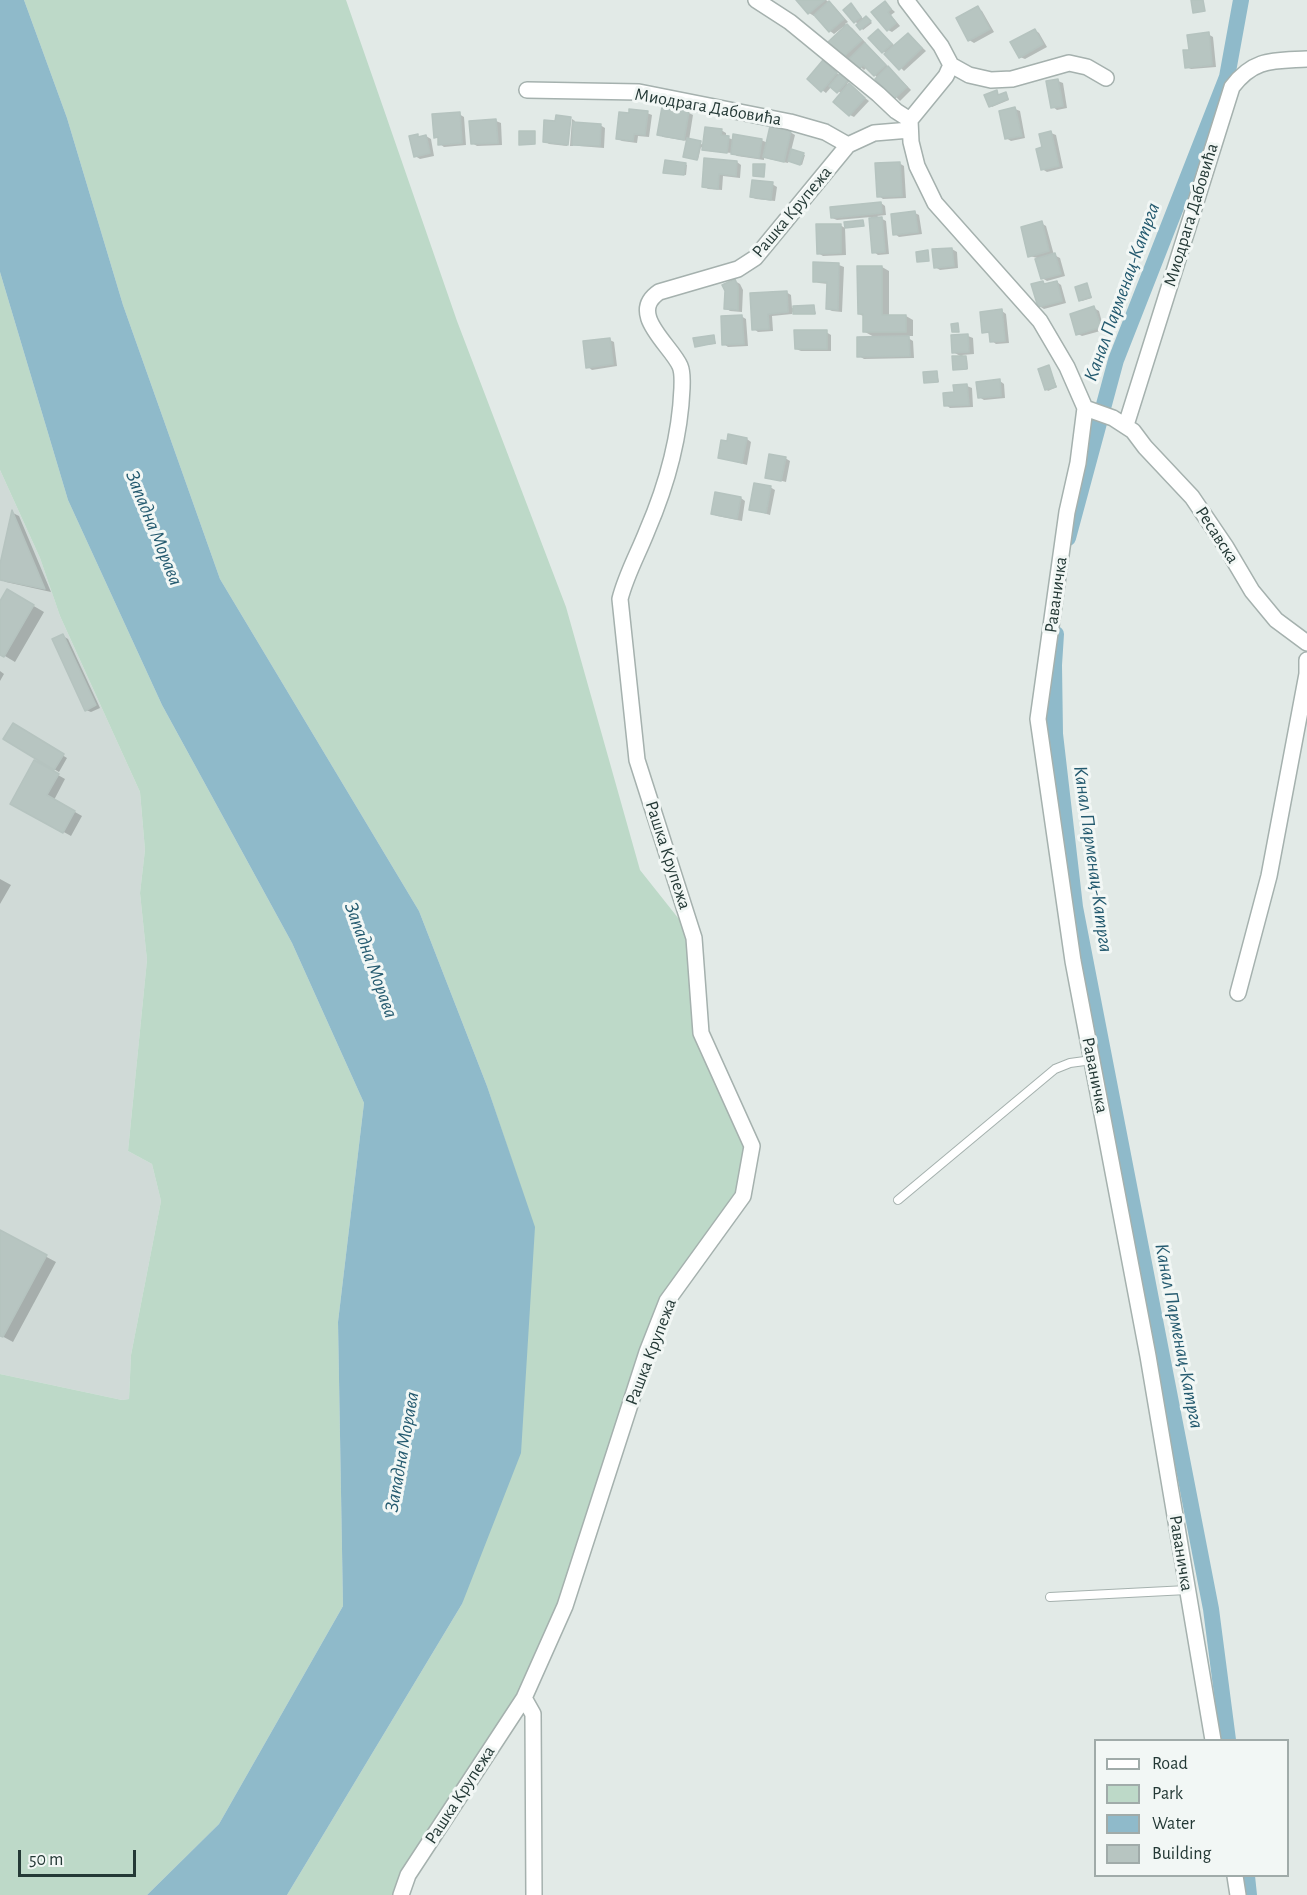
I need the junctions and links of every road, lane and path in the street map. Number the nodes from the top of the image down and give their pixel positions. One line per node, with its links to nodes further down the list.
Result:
1 (756, 0): 7 (street)
2 (906, 0): 4 (street)
3 (1307, 59): 10 (street, Миодрага Дабовића)
4 (951, 65): 5 (street); 7 (street)
5 (1106, 78)
6 (527, 90): 8 (street, Миодрага Дабовића)
7 (910, 125): 8 (street, Рашка Крупежа); 9 (street)
8 (848, 145): 18 (street, Рашка Крупежа)
9 (1090, 410): 10 (street); 14 (street, Раваничка)
10 (1120, 422): 11 (street, Ресавска)
11 (1307, 644)
12 (1307, 660): 13 (street)
13 (1238, 993)
14 (1092, 1060): 15 (lane); 16 (street, Раваничка)
15 (898, 1200)
16 (1187, 1590): 17 (lane); 19 (street, Раваничка)
17 (1050, 1597)
18 (524, 1698): 21 (street, Рашка Крупежа); 22 (street)
19 (1213, 1739)
20 (1235, 1877): 23 (street)
21 (401, 1895)
22 (534, 1895)
23 (1238, 1895)

